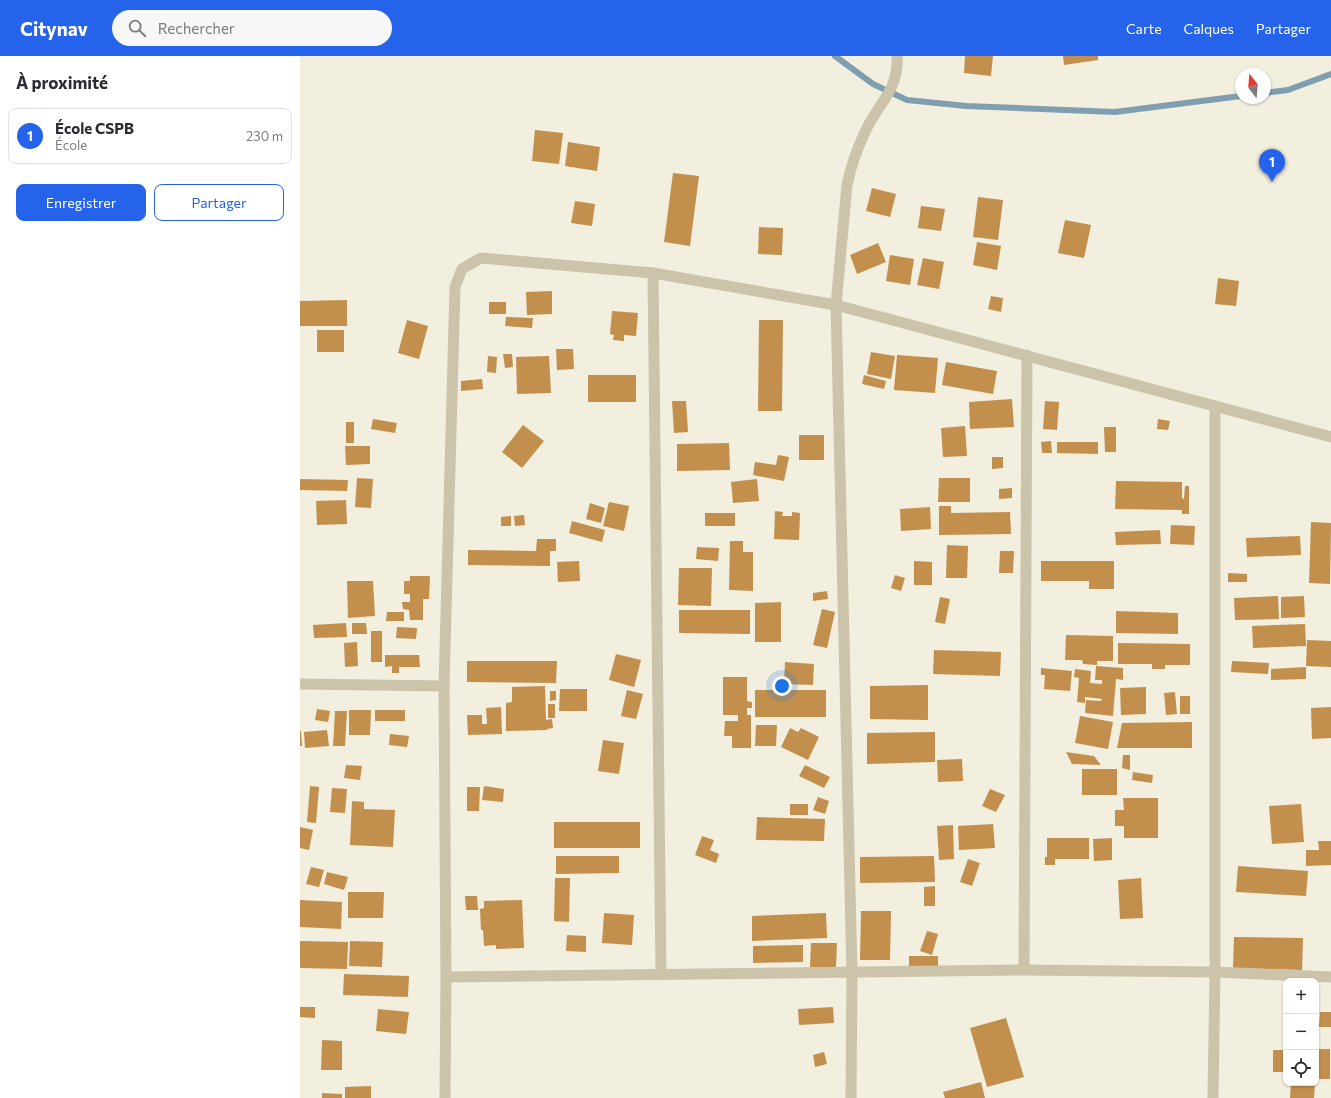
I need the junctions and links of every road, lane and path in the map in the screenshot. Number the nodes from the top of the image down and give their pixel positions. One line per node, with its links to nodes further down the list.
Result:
1 (897, 56): 3 (street)
2 (653, 273): 3 (street); 8 (street); 12 (street)
3 (836, 304): 4 (street); 11 (street)
4 (1026, 355): 5 (street); 9 (street)
5 (1215, 406): 6 (street); 10 (street)
6 (1331, 437)
7 (300, 684): 8 (street)
8 (444, 686): 13 (street)
9 (1024, 970): 10 (street); 11 (street)
10 (1214, 972): 14 (street); 17 (street)
11 (852, 973): 12 (street); 16 (street)
12 (661, 974): 13 (street)
13 (446, 977): 15 (street)
14 (1331, 977)
15 (445, 1098)
16 (851, 1098)
17 (1213, 1098)

